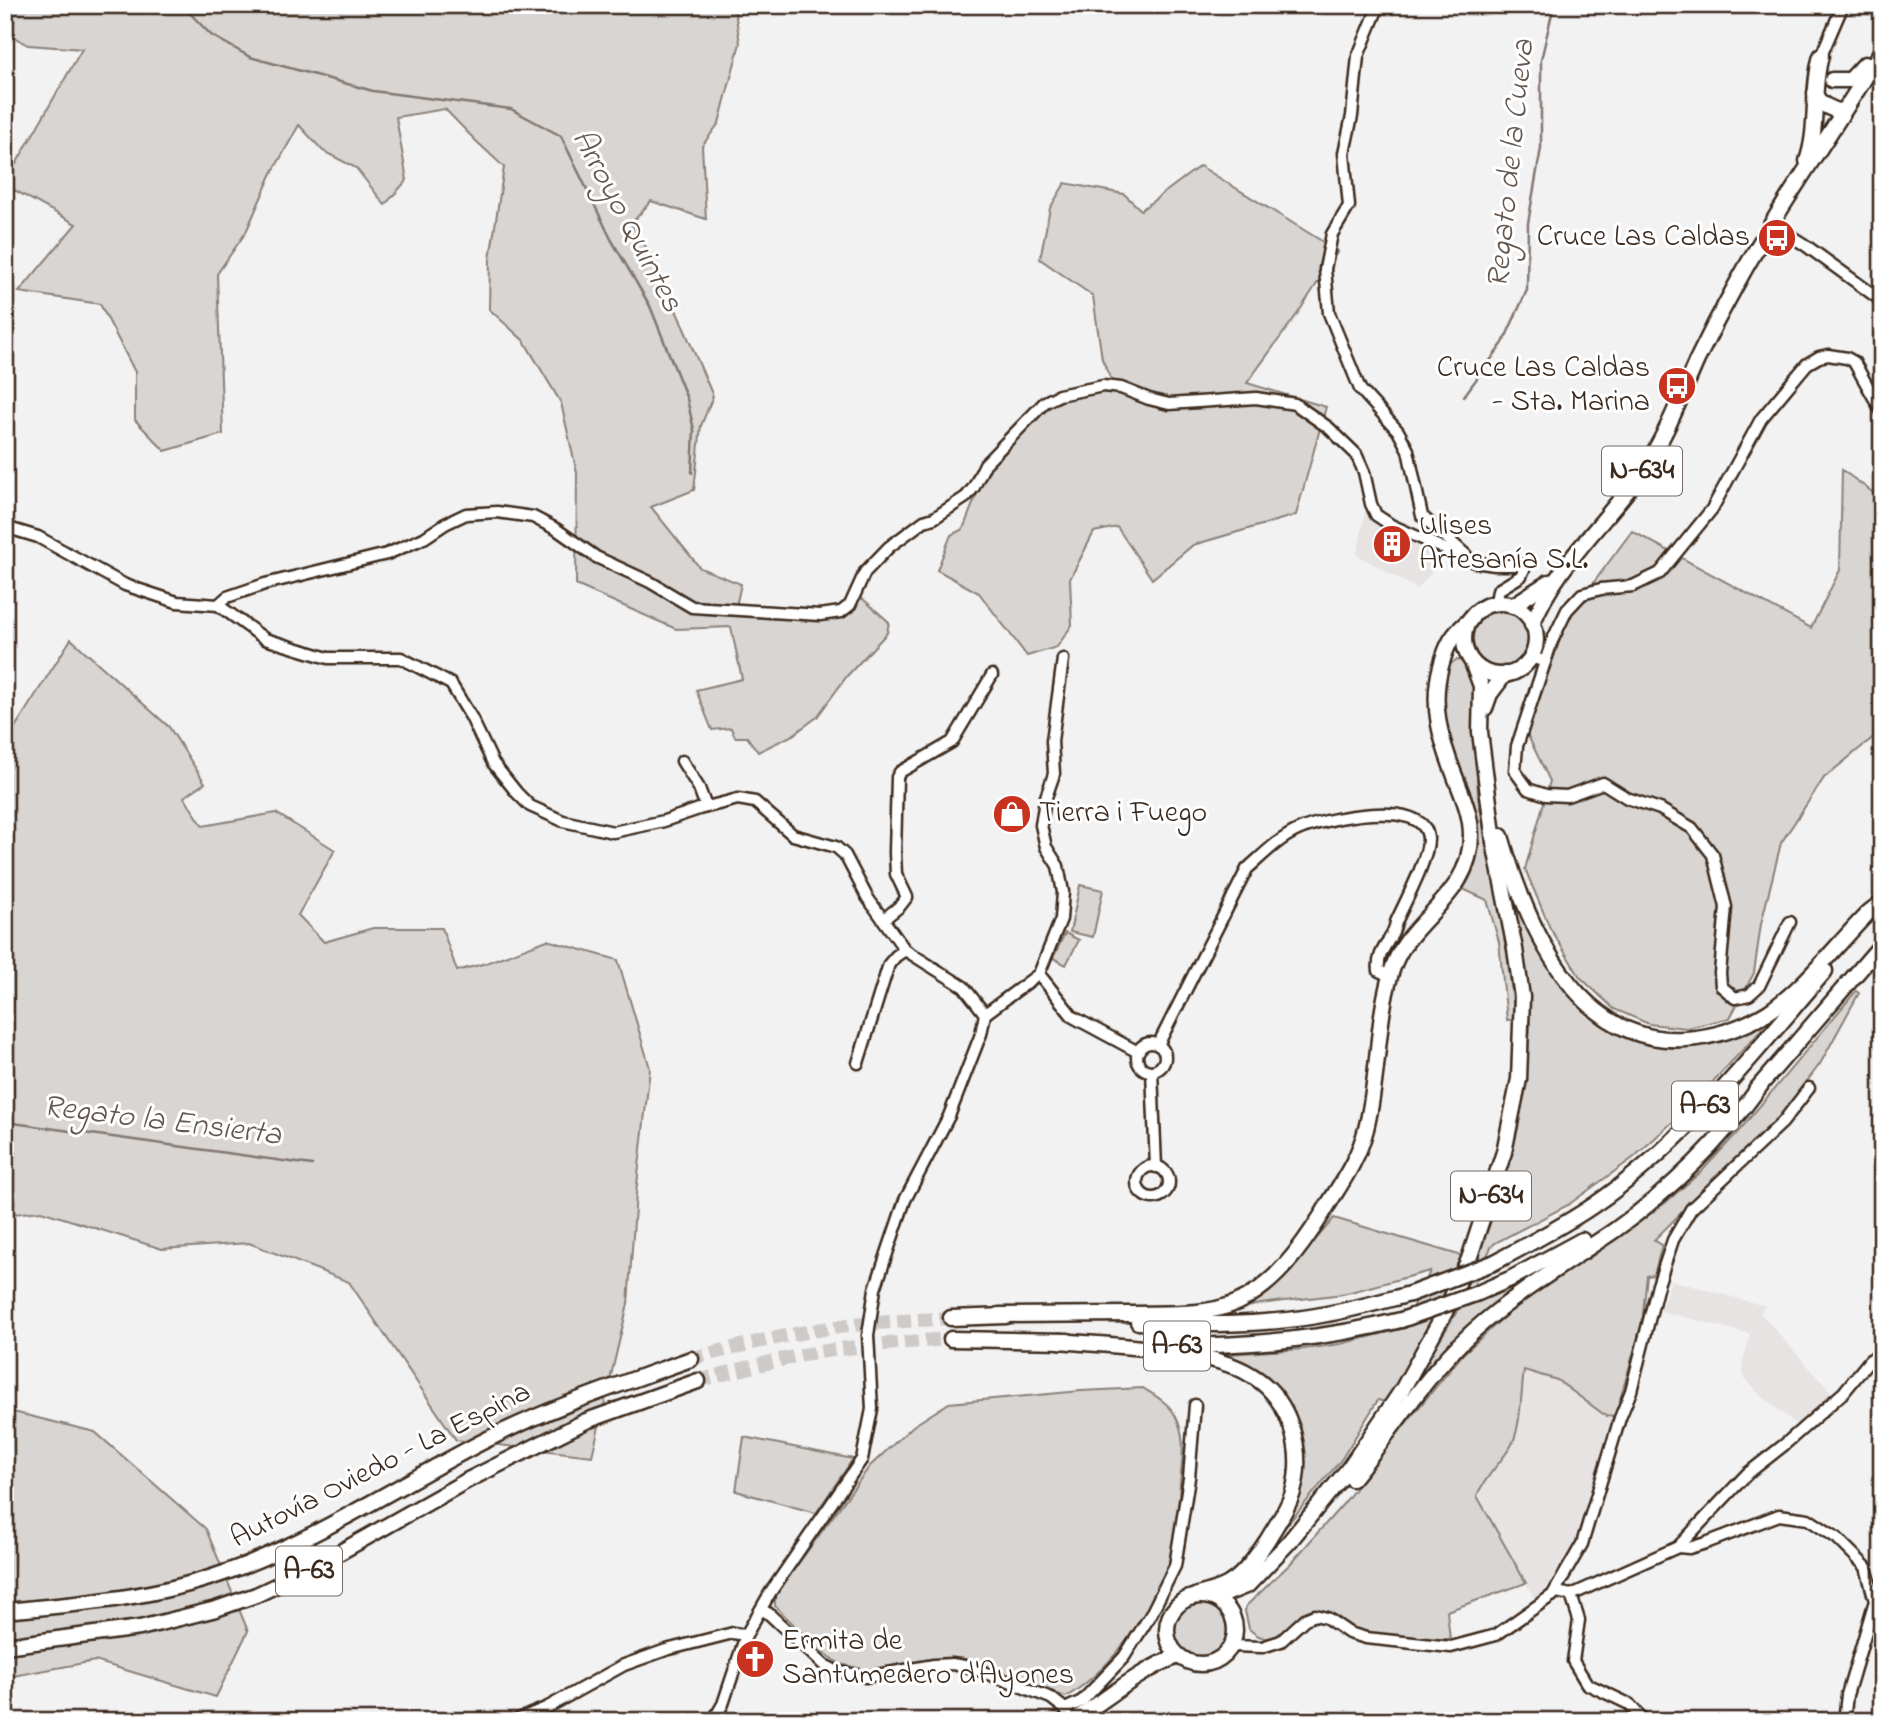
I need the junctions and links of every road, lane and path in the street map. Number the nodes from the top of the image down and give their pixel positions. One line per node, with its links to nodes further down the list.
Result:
1 (1379, 5): 14 (street)
2 (1843, 5): 5 (street)
3 (1882, 42): 6 (highway)
4 (1882, 50): 8 (highway, N-634)
5 (1821, 57): 6 (highway); 7 (highway)
6 (1832, 80): 8 (highway)
7 (1815, 93): 8 (highway); 9 (highway)
8 (1845, 110): 9 (highway, N-634)
9 (1792, 192): 10 (highway, N-634)
10 (1772, 224): 11 (street); 15 (highway, N-634)
11 (1882, 301)
12 (1882, 412): 23 (street)
13 (5, 527): 17 (street)
14 (1474, 562): 16 (street); 17 (street)
15 (1557, 575): 18 (highway, N-634); 20 (highway, N-634)
16 (1496, 603): 18 (highway); 19 (highway)
17 (218, 605): 30 (street)
18 (1512, 606): 20 (highway)
19 (1471, 619): 21 (highway, N-634); 24 (highway)
20 (1532, 625): 23 (highway, N-634)
21 (1470, 658): 24 (highway); 25 (highway); 27 (highway, N-634)
22 (1063, 659): 37 (street)
23 (1539, 660): 25 (highway, N-634); 34 (street)
24 (1442, 663): 38 (highway)
25 (1505, 674): 27 (highway, N-634)
26 (992, 675): 33 (street)
27 (1482, 716): 29 (highway, N-634)
28 (682, 761): 30 (street)
29 (1489, 800): 31 (highway); 55 (highway, N-634)
30 (706, 807): 33 (street)
31 (1882, 902)
32 (1882, 907): 47 (highway, A-63, bridge)
33 (884, 919): 36 (street)
34 (1790, 922)
35 (1882, 944): 44 (highway, A-63)
36 (905, 950): 39 (street); 42 (street)
37 (1039, 974): 39 (street); 41 (street)
38 (1390, 975): 40 (street); 47 (highway)
39 (985, 1014): 63 (street)
40 (1158, 1045): 41 (street); 43 (street)
41 (1138, 1052): 43 (street)
42 (858, 1063)
43 (1152, 1071): 46 (street)
44 (1761, 1085): 50 (highway, A-63, bridge); 55 (highway)
45 (1809, 1088): 60 (street)
46 (1156, 1167)
47 (999, 1315): 48 (highway, A-63)
48 (951, 1318)
49 (951, 1339): 50 (highway, A-63)
50 (1059, 1341): 59 (highway)
51 (1882, 1353): 56 (street)
52 (691, 1359): 64 (highway, Autovía Oviedo - La Espina / A-63)
53 (698, 1381): 69 (highway, Autovía Oviedo - La Espina / A-63)
54 (1195, 1405): 73 (street)
55 (1289, 1542): 57 (highway, N-634)
56 (1678, 1547): 58 (street); 62 (street)
57 (1248, 1585): 61 (highway, N-634); 65 (highway, N-634)
58 (1571, 1595): 60 (street); 76 (street)
59 (1195, 1596): 61 (highway, N-634); 68 (highway)
60 (1552, 1596): 70 (street)
61 (1216, 1598): 65 (highway)
62 (1874, 1604): 66 (street); 77 (street)
63 (761, 1610): 67 (street); 73 (street)
64 (5, 1611)
65 (1234, 1622): 70 (highway, N-634)
66 (1882, 1628)
67 (746, 1635): 74 (street); 75 (street)
68 (1167, 1637): 71 (highway); 72 (highway)
69 (5, 1646)
70 (1231, 1646): 71 (highway)
71 (1178, 1656): 72 (highway)
72 (1143, 1673): 73 (highway)
73 (1070, 1717)
74 (514, 1721)
75 (713, 1721)
76 (1644, 1721)
77 (1844, 1721)

